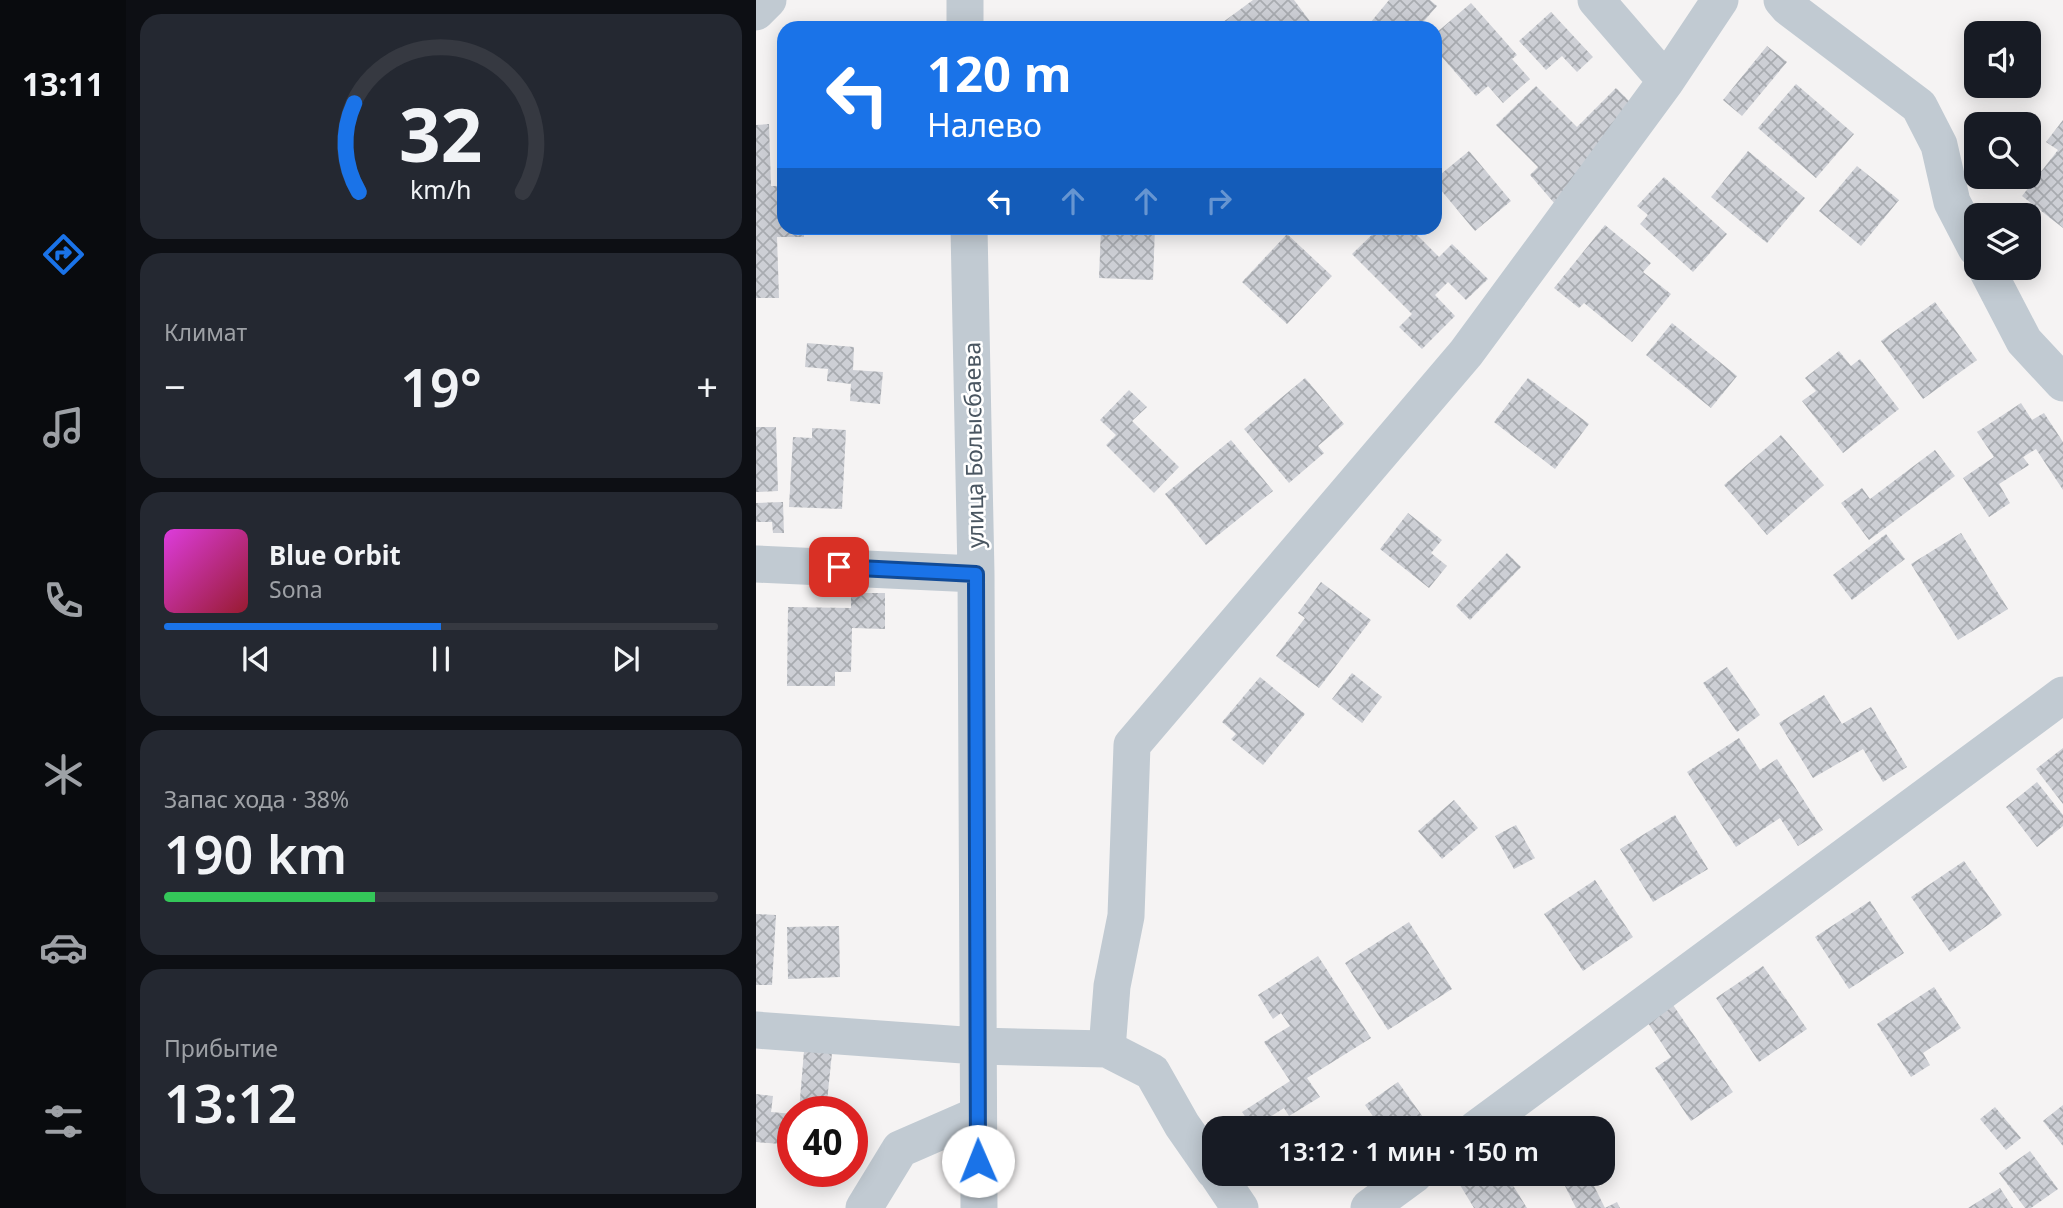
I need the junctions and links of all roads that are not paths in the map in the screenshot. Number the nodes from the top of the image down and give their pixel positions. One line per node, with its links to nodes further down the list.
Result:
1 (768, 0): 6 (street)
2 (965, 0): 7 (street)
3 (1596, 0): 8 (street)
4 (1720, 0): 8 (street)
5 (1782, 0): 9 (street)
6 (756, 12)
7 (965, 21)
8 (1666, 81): 18 (street)
9 (1964, 225)
10 (970, 235): 14 (street, улица Болысбаева)
11 (1992, 280): 12 (street)
12 (2063, 383)
13 (756, 564): 14 (street)
14 (976, 574): 17 (street, улица Болысбаева)
15 (2063, 695): 20 (street)
16 (756, 1030): 17 (street)
17 (977, 1046): 18 (street); 19 (street, улица Болысбаева)
18 (1107, 1049): 21 (street)
19 (978, 1115): 24 (street); 25 (street, улица Болысбаева)
20 (1494, 1116)
21 (1202, 1153)
22 (1225, 1186): 26 (street)
23 (1399, 1186): 27 (street)
24 (864, 1208)
25 (979, 1208)
26 (1240, 1208)
27 (1369, 1208)

